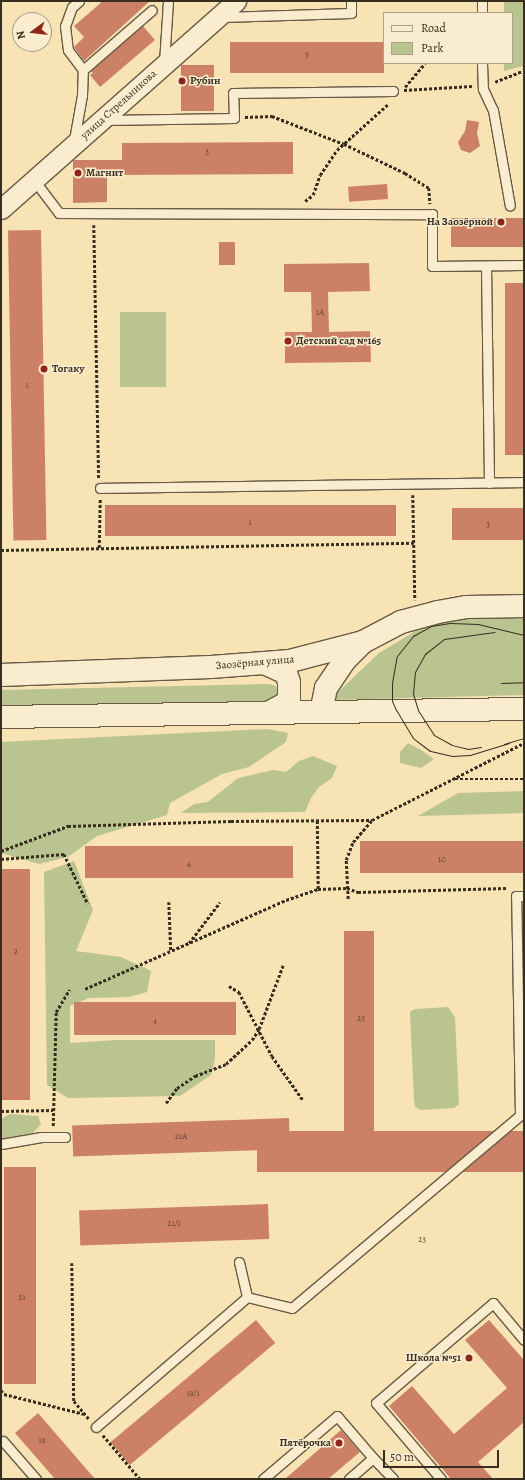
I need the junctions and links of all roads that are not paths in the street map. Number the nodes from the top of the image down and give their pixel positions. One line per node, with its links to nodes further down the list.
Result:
1 (79, 1): 11 (lane)
2 (168, 1): 10 (lane)
3 (236, 1): 8 (street, улица Стрельникова)
4 (351, 1): 8 (lane)
5 (482, 1): 7 (lane)
6 (152, 10): 11 (lane)
7 (482, 12)
8 (218, 17): 10 (street, улица Стрельникова)
9 (482, 64): 16 (lane)
10 (164, 65): 13 (street, улица Стрельникова)
11 (82, 70): 14 (lane)
12 (398, 90): 13 (lane)
13 (102, 120): 14 (street, улица Стрельникова)
14 (73, 146): 15 (street, улица Стрельникова)
15 (34, 180): 17 (street, улица Стрельникова); 19 (lane)
16 (510, 206)
17 (1, 209)
18 (524, 265): 19 (lane)
19 (486, 266): 21 (lane)
20 (524, 482): 21 (lane)
21 (489, 483): 22 (lane)
22 (100, 488)
23 (524, 606): 24 (main road, Заозёрная улица)
24 (364, 642): 25 (main road, Заозёрная улица); 29 (main road)
25 (266, 664): 26 (main road, Заозёрная улица); 28 (main road)
26 (1, 675)
27 (524, 709): 29 (main road)
28 (270, 712): 29 (main road); 30 (main road)
29 (325, 712)
30 (7, 718)
31 (524, 896): 35 (lane)
32 (65, 1137): 33 (lane)
33 (1, 1144)
34 (239, 1262): 35 (lane)
35 (247, 1297): 37 (lane)
36 (524, 1340): 44 (lane)
37 (96, 1427)
38 (3, 1441): 40 (lane)
39 (373, 1458): 41 (lane); 42 (lane); 43 (lane)
40 (36, 1479)
41 (263, 1479)
42 (348, 1479)
43 (393, 1479)
44 (442, 1479)

